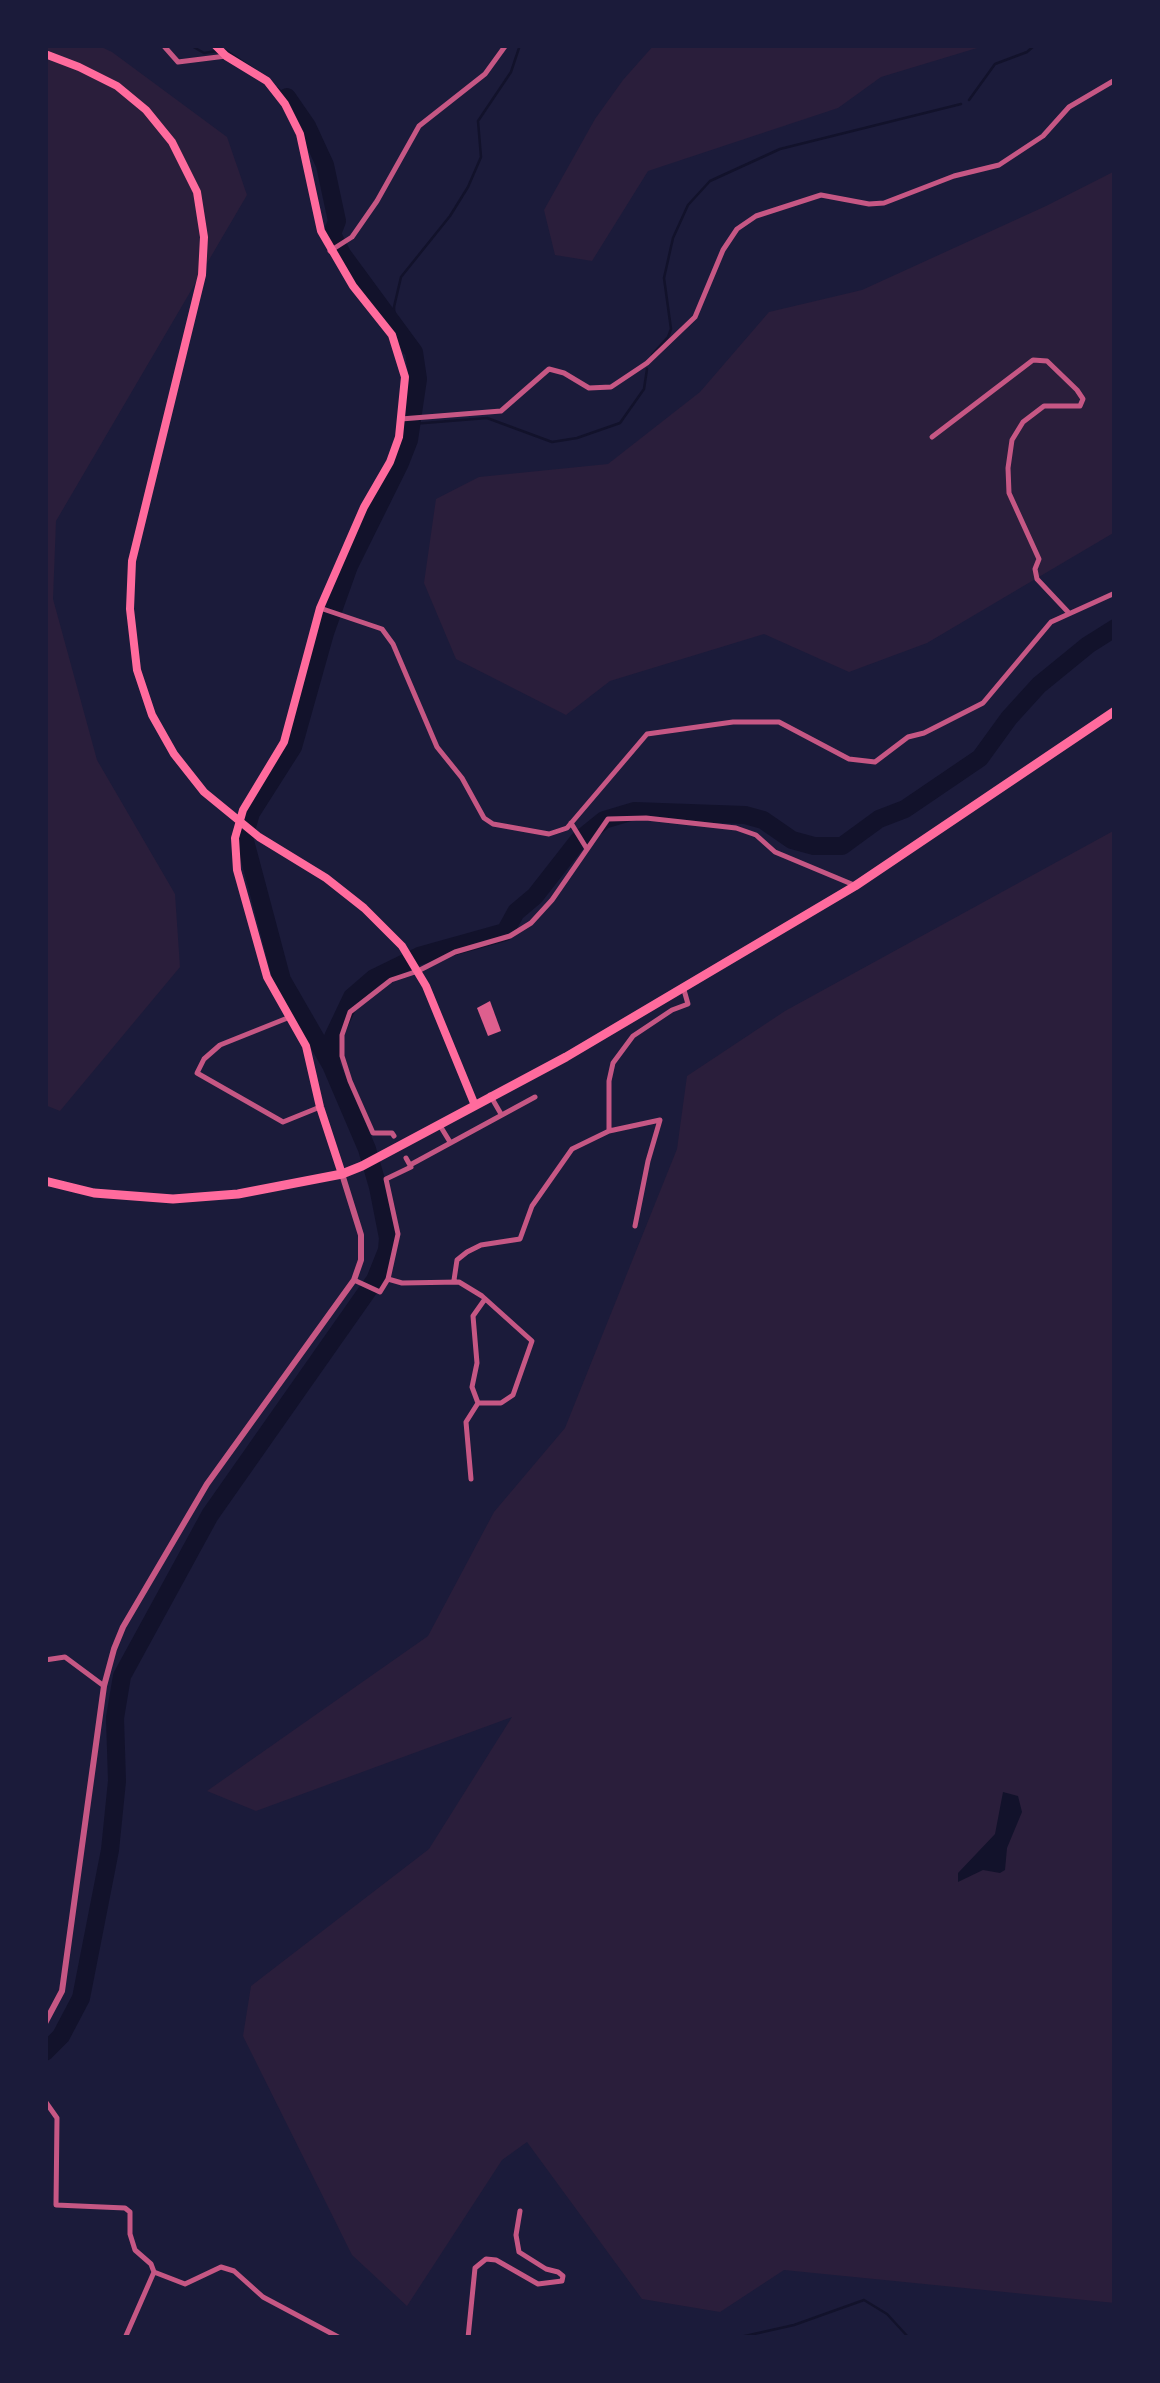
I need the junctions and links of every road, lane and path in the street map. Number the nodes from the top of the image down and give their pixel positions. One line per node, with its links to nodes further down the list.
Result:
1 (164, 45): 3 (street)
2 (506, 45): 6 (street)
3 (220, 51): 6 (main road)
4 (45, 54): 16 (main road)
5 (1115, 80): 7 (street)
6 (332, 251): 7 (main road)
7 (403, 419): 10 (main road)
8 (932, 437): 11 (street)
9 (1115, 593): 11 (street)
10 (323, 610): 13 (street); 18 (main road)
11 (1068, 612): 13 (street)
12 (1115, 711): 15 (highway)
13 (572, 825): 14 (street)
14 (586, 848): 15 (street); 16 (street)
15 (856, 886): 17 (highway)
16 (416, 969): 21 (main road); 26 (street)
17 (682, 988): 19 (highway); 25 (street)
18 (290, 1017): 22 (main road); 22 (street)
19 (490, 1095): 21 (highway); 23 (street)
20 (535, 1098): 23 (street)
21 (474, 1104): 24 (highway)
22 (320, 1107): 30 (main road)
23 (501, 1114): 27 (street)
24 (439, 1124): 27 (street); 30 (highway)
25 (608, 1131): 32 (street); 34 (street)
26 (394, 1136)
27 (450, 1142): 29 (street)
28 (406, 1158): 29 (street)
29 (410, 1166): 33 (street)
30 (342, 1174): 31 (highway); 35 (street)
31 (45, 1181)
32 (635, 1226)
33 (388, 1278): 34 (street); 35 (street)
34 (454, 1280): 36 (street)
35 (356, 1281): 40 (street)
36 (485, 1299): 37 (street); 37 (street)
37 (478, 1402): 38 (street)
38 (471, 1479)
39 (45, 1660): 40 (street)
40 (104, 1686): 41 (street)
41 (45, 2023)
42 (45, 2101): 44 (street)
43 (520, 2211): 47 (street)
44 (154, 2272): 45 (street); 46 (street)
45 (125, 2338)
46 (340, 2338)
47 (468, 2338)

